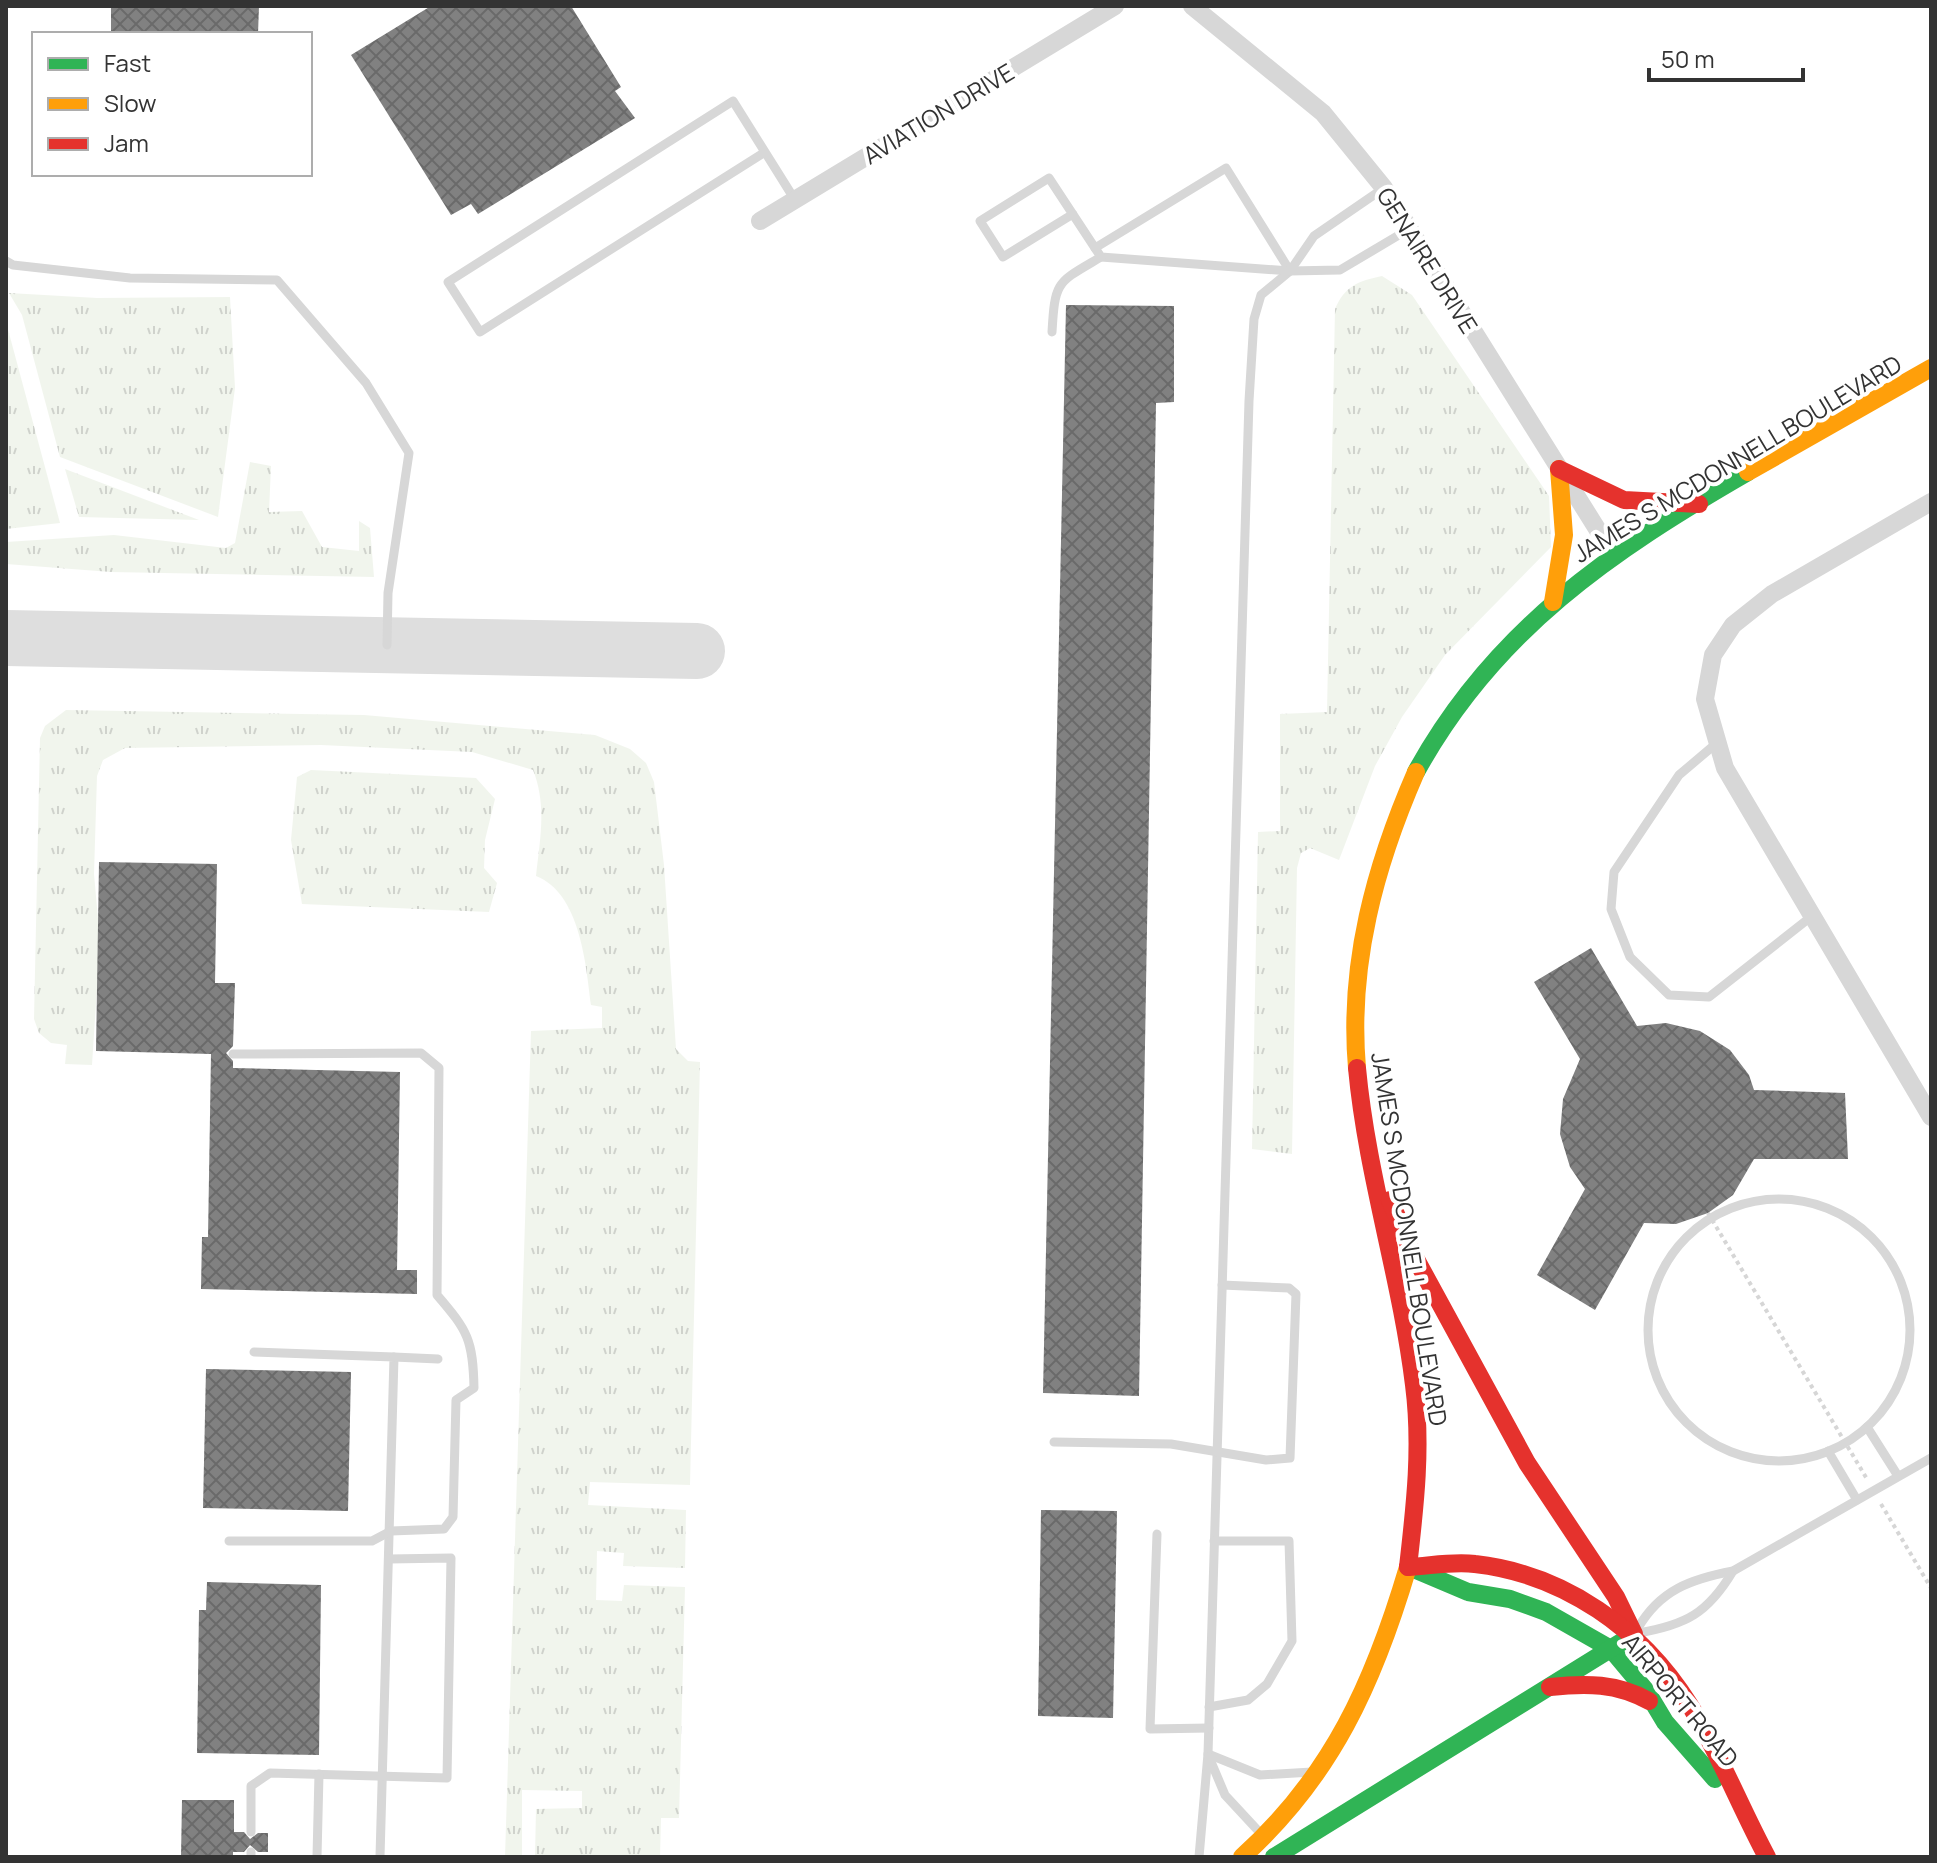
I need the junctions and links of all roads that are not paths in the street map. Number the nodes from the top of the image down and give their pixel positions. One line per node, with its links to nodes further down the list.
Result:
1 (1115, 6): 5 (street, AVIATION DRIVE)
2 (1192, 6): 4 (street, GENAIRE DRIVE)
3 (765, 152): 3 (lane); 5 (lane)
4 (1384, 188): 8 (street, GENAIRE DRIVE); 12 (lane)
5 (795, 200): 7 (street, AVIATION DRIVE)
6 (1073, 214): 6 (lane); 9 (lane)
7 (760, 221)
8 (1409, 229): 12 (lane); 15 (street, GENAIRE DRIVE)
9 (1095, 248): 10 (lane); 12 (lane)
10 (1101, 257): 12 (lane); 13 (lane)
11 (6, 261): 20 (lane)
12 (1290, 271): 26 (lane)
13 (1052, 332)
14 (1931, 368): 17 (main road, JAMES S MCDONNELL BOULEVARD)
15 (1559, 469): 17 (main road); 18 (street, GENAIRE DRIVE); 19 (main road)
16 (1931, 502): 21 (street)
17 (1699, 504): 18 (main road, JAMES S MCDONNELL BOULEVARD)
18 (1614, 556): 19 (main road, JAMES S MCDONNELL BOULEVARD)
19 (1553, 602): 25 (main road, JAMES S MCDONNELL BOULEVARD)
20 (387, 645)
21 (1718, 742): 22 (street); 22 (lane)
22 (1812, 916): 24 (street)
23 (233, 1054): 37 (lane)
24 (1931, 1117)
25 (1366, 1142): 42 (main road, JAMES S MCDONNELL BOULEVARD); 44 (main road, AIRPORT ROAD)
26 (1222, 1285): 33 (lane); 33 (lane)
27 (254, 1352): 28 (lane)
28 (394, 1357): 29 (lane); 37 (lane)
29 (438, 1359)
30 (1867, 1427): 32 (lane); 32 (lane); 35 (lane)
31 (1054, 1442): 33 (lane)
32 (1828, 1451): 36 (lane)
33 (1217, 1453): 40 (lane)
34 (1931, 1458): 35 (lane)
35 (1898, 1476): 36 (lane)
36 (1857, 1500): 43 (lane)
37 (391, 1531): 39 (lane); 41 (lane)
38 (1157, 1534): 49 (lane)
39 (229, 1541)
40 (1214, 1541): 48 (lane); 48 (lane)
41 (389, 1559): 53 (lane); 53 (lane)
42 (1408, 1567): 44 (main road, AIRPORT ROAD); 45 (main road, AIRPORT ROAD); 51 (main road, JAMES S MCDONNELL BOULEVARD)
43 (1733, 1571): 44 (lane); 44 (lane)
44 (1634, 1634): 45 (main road); 54 (main road, AIRPORT ROAD)
45 (1611, 1649): 46 (main road); 47 (main road, AIRPORT ROAD)
46 (1550, 1687): 47 (main road); 57 (main road)
47 (1654, 1705): 54 (main road, AIRPORT ROAD)
48 (1209, 1707): 49 (lane)
49 (1209, 1728): 50 (lane)
50 (1208, 1754): 51 (lane); 56 (lane); 60 (lane)
51 (1318, 1772): 56 (main road, JAMES S MCDONNELL BOULEVARD)
52 (319, 1774): 53 (lane); 55 (lane); 58 (lane)
53 (383, 1776): 59 (lane)
54 (1736, 1803): 62 (main road, AIRPORT ROAD)
55 (251, 1832)
56 (1265, 1839): 57 (lane); 61 (main road, JAMES S MCDONNELL BOULEVARD)
57 (1277, 1855)
58 (317, 1857)
59 (380, 1857)
60 (1199, 1857)
61 (1242, 1857)
62 (1767, 1857)

